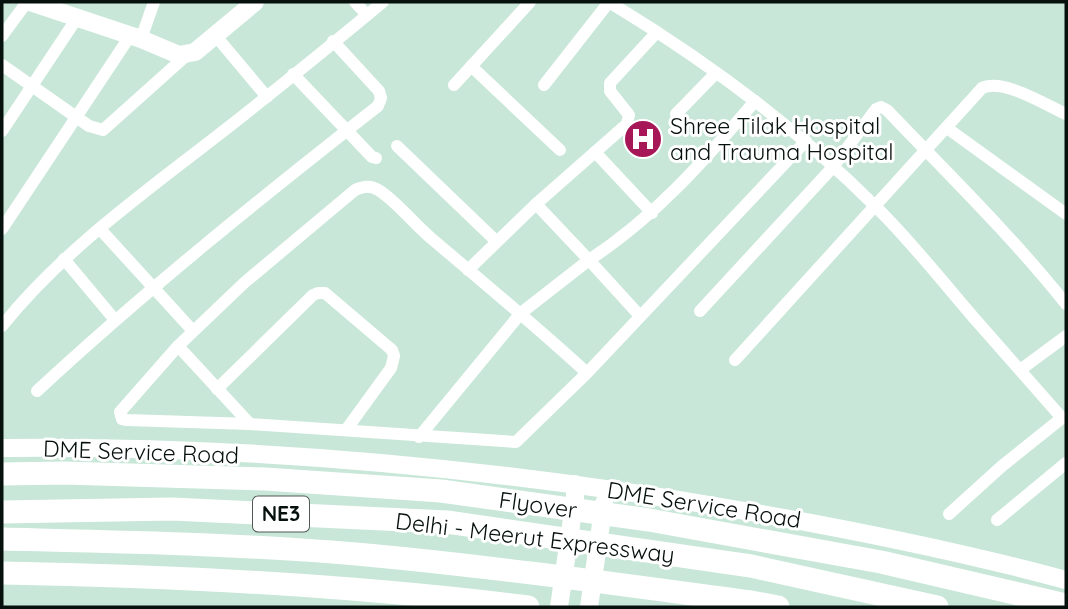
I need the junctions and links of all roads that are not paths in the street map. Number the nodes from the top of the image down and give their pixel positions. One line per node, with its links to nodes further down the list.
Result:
1 (28, 2): 8 (main road); 11 (street)
2 (155, 2): 12 (street)
3 (255, 2): 10 (main road)
4 (355, 2): 7 (street)
5 (383, 2): 7 (street)
6 (530, 2): 16 (street)
7 (367, 15): 13 (street)
8 (77, 18): 12 (main road); 21 (street)
9 (657, 32): 17 (street); 20 (street); 34 (street)
10 (215, 35): 14 (main road); 22 (street)
11 (2, 36)
12 (135, 37): 14 (main road); 26 (street)
13 (333, 41): 18 (street); 29 (street)
14 (188, 54): 26 (street)
15 (2, 65): 21 (street)
16 (471, 66): 19 (street); 32 (street)
17 (716, 73): 23 (street); 24 (street)
18 (293, 74): 22 (street); 29 (street)
19 (454, 85)
20 (544, 85)
21 (33, 87): 26 (street); 28 (street)
22 (267, 97): 42 (street)
23 (755, 101): 30 (street); 39 (street)
24 (676, 114)
25 (1066, 114): 27 (street)
26 (76, 117): 41 (street)
27 (947, 128): 33 (street); 40 (street)
28 (2, 131)
29 (346, 131): 35 (street); 47 (street)
30 (806, 141): 36 (street); 51 (street)
31 (397, 146): 43 (street)
32 (560, 150)
33 (927, 151): 36 (street); 38 (street); 48 (street)
34 (595, 152): 37 (street); 39 (street)
35 (376, 158)
36 (833, 167): 38 (street); 49 (street)
37 (536, 204): 43 (street); 45 (street)
38 (874, 205): 57 (street); 58 (street)
39 (652, 213): 45 (street)
40 (1066, 214)
41 (2, 229)
42 (100, 229): 44 (street); 47 (street)
43 (496, 241): 46 (street)
44 (64, 259): 52 (street); 53 (street)
45 (589, 260): 50 (street); 51 (street)
46 (468, 270): 50 (street); 54 (street)
47 (153, 289): 52 (street); 54 (street)
48 (1066, 304)
49 (700, 311)
50 (521, 313): 59 (street); 65 (street)
51 (640, 316): 59 (street)
52 (115, 320): 61 (street)
53 (2, 326)
54 (193, 331): 56 (street)
55 (1066, 336): 58 (street)
56 (178, 346): 60 (street); 63 (street)
57 (735, 360)
58 (1020, 370): 62 (street)
59 (587, 373): 65 (street)
60 (217, 389): 63 (street); 64 (street)
61 (37, 391)
62 (1064, 416): 72 (street)
63 (250, 424): 64 (street)
64 (346, 430): 65 (street)
65 (419, 437)
66 (2, 448): 69 (main road, DME Service Road)
67 (1066, 463): 73 (street)
68 (2, 474): 77 (highway, Flyover)
69 (575, 484): 70 (main road, DME Service Road); 79 (main road)
70 (606, 488): 76 (main road, DME Service Road); 80 (main road)
71 (2, 512): 82 (highway, Delhi - Meerut Expressway / NE3)
72 (949, 514)
73 (997, 520)
74 (2, 539): 81 (highway, Delhi - Meerut Expressway / NE3)
75 (2, 573): 78 (highway)
76 (1066, 580)
77 (1066, 605)
78 (528, 607)
79 (558, 607)
80 (589, 607)
81 (778, 607)
82 (937, 607)

